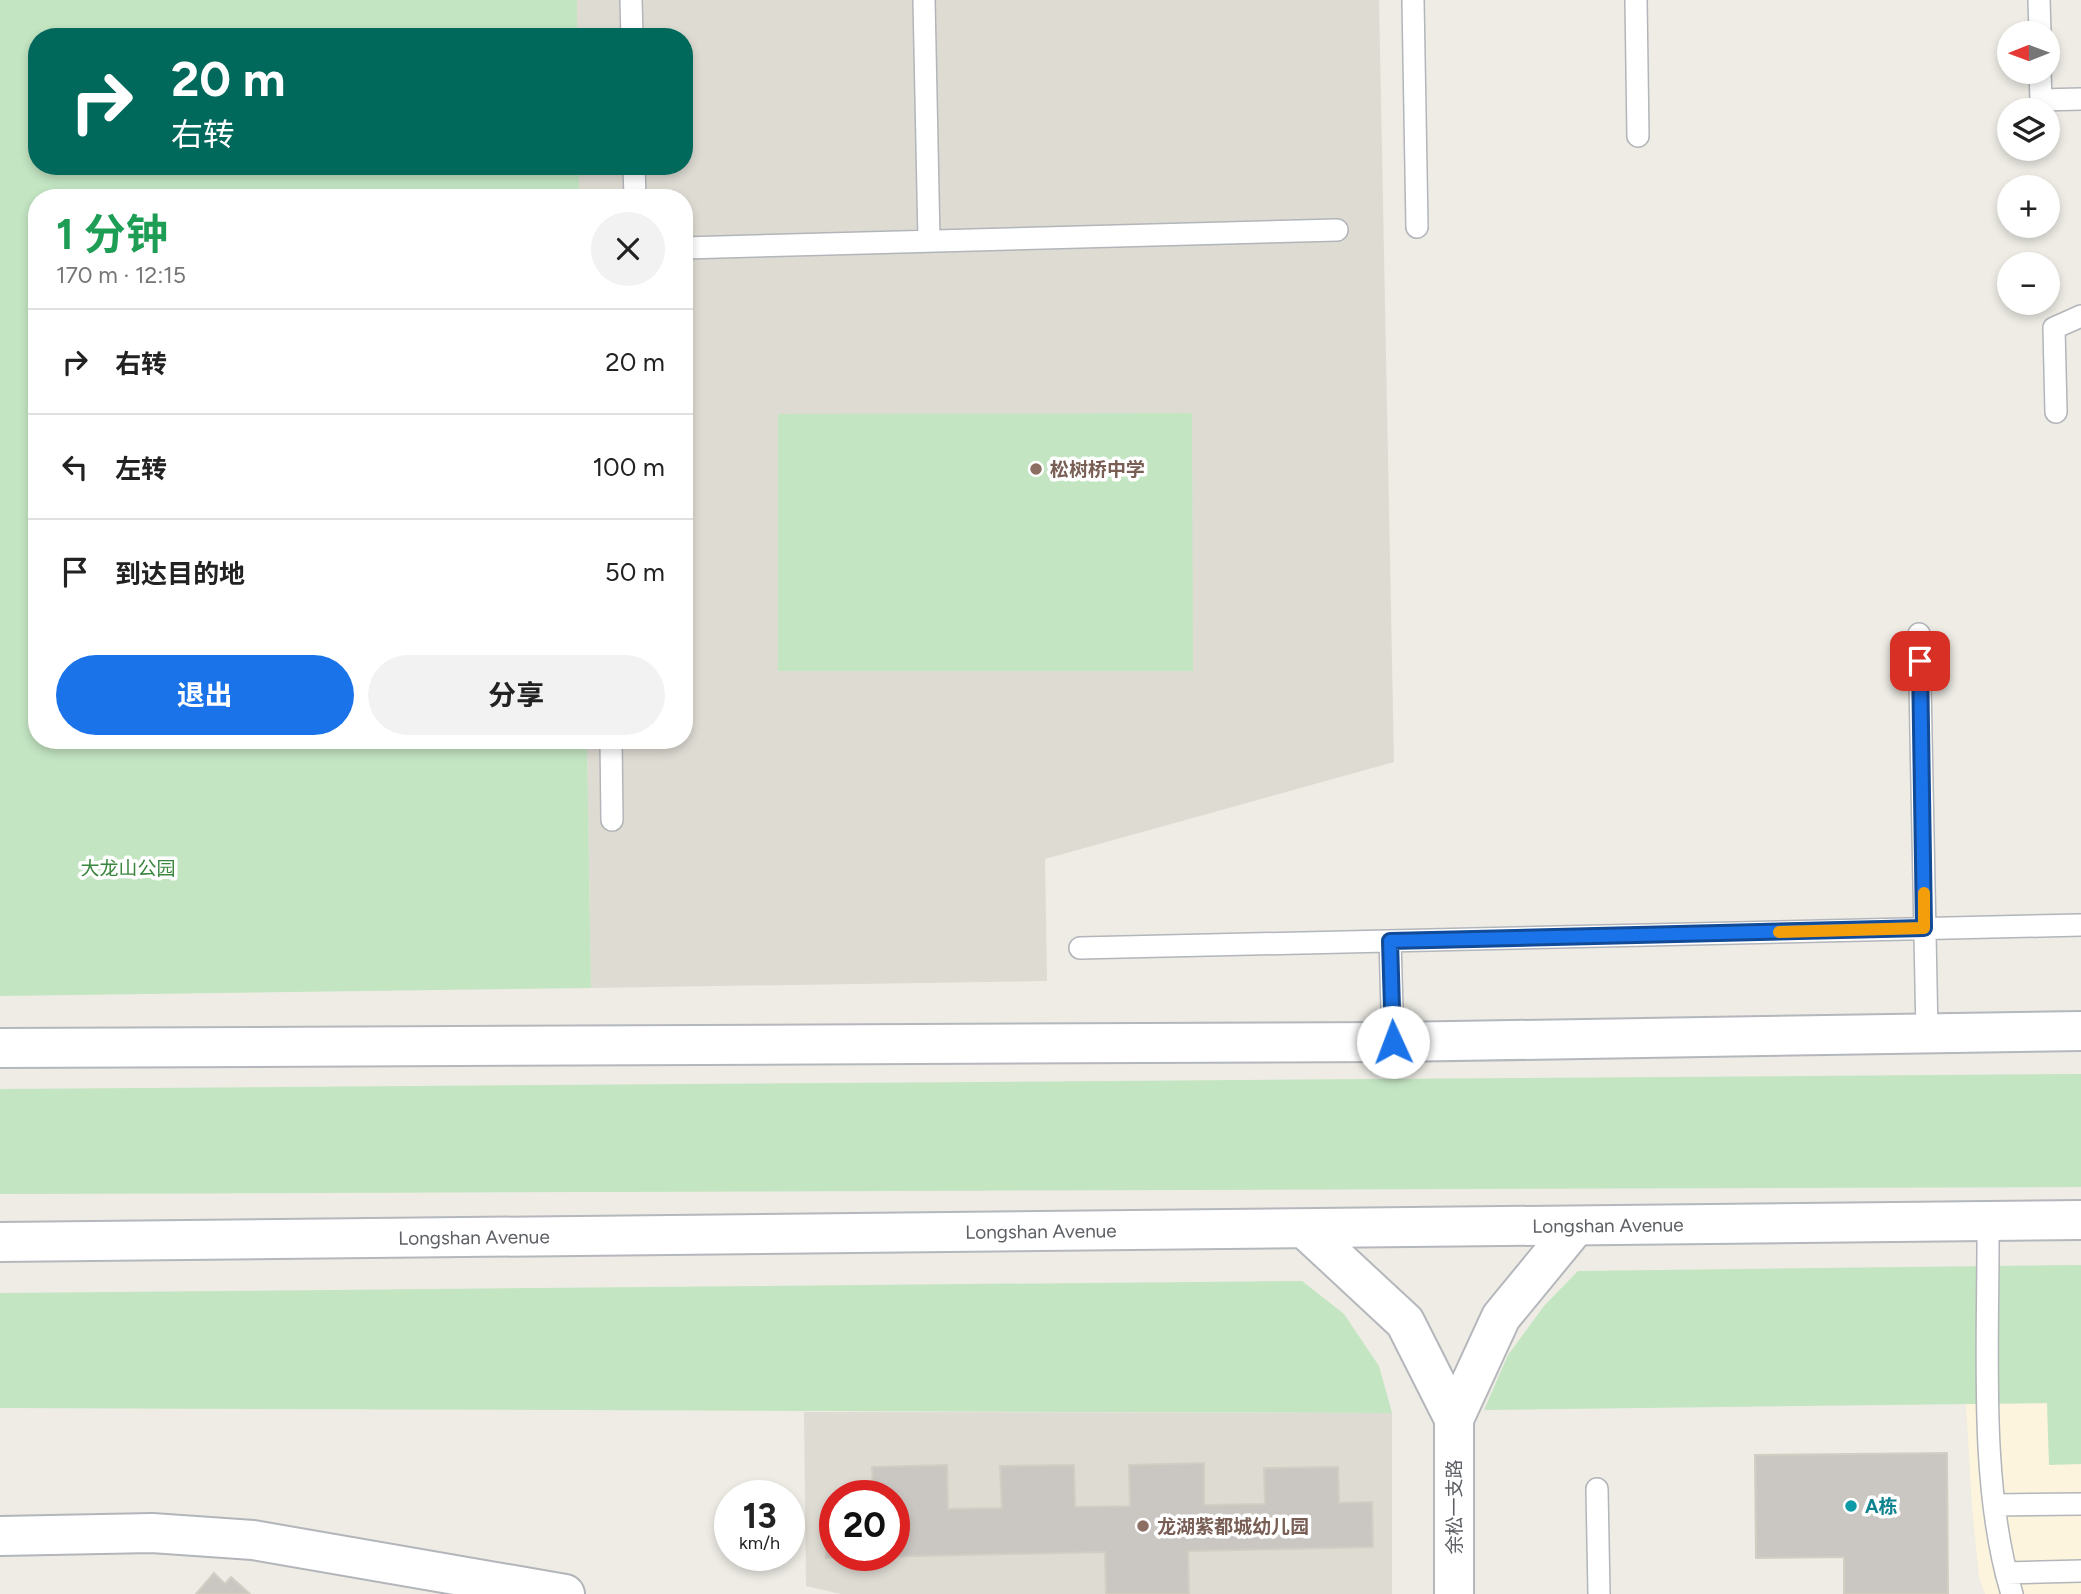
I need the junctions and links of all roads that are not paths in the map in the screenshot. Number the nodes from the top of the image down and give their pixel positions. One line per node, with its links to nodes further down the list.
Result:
1 (631, 0): 7 (lane)
2 (924, 0): 13 (lane)
3 (1413, 0): 11 (lane)
4 (1636, 0): 10 (lane)
5 (2039, 0): 6 (lane)
6 (2040, 21)
7 (632, 28)
8 (2040, 84): 9 (lane)
9 (2081, 99)
10 (1638, 136)
11 (1417, 228)
12 (1337, 230): 13 (lane)
13 (929, 241): 14 (lane)
14 (693, 248)
15 (2081, 316): 16 (lane)
16 (2056, 412)
17 (1919, 634): 21 (lane)
18 (611, 749): 19 (lane)
19 (612, 820)
20 (2081, 925): 21 (lane)
21 (1924, 928): 22 (lane); 25 (lane)
22 (1390, 941): 23 (lane); 26 (lane)
23 (1080, 948)
24 (2081, 1031): 25 (main road)
25 (1927, 1034): 26 (main road)
26 (1393, 1042): 27 (main road)
27 (0, 1048)
28 (2081, 1220): 29 (main road, Longshan Avenue)
29 (1988, 1222): 30 (main road, Longshan Avenue); 36 (lane)
30 (1576, 1227): 31 (main road, Longshan Avenue); 33 (main road)
31 (1306, 1230): 32 (main road, Longshan Avenue); 33 (main road)
32 (0, 1242)
33 (1454, 1419): 41 (main road, 余松一支路)
34 (1597, 1489): 42 (lane)
35 (2081, 1504): 36 (lane)
36 (1994, 1506): 39 (lane)
37 (0, 1536): 40 (main road)
38 (2081, 1571): 39 (lane)
39 (2006, 1573): 43 (lane)
40 (565, 1594)
41 (1454, 1594)
42 (1599, 1594)
43 (2012, 1594)

